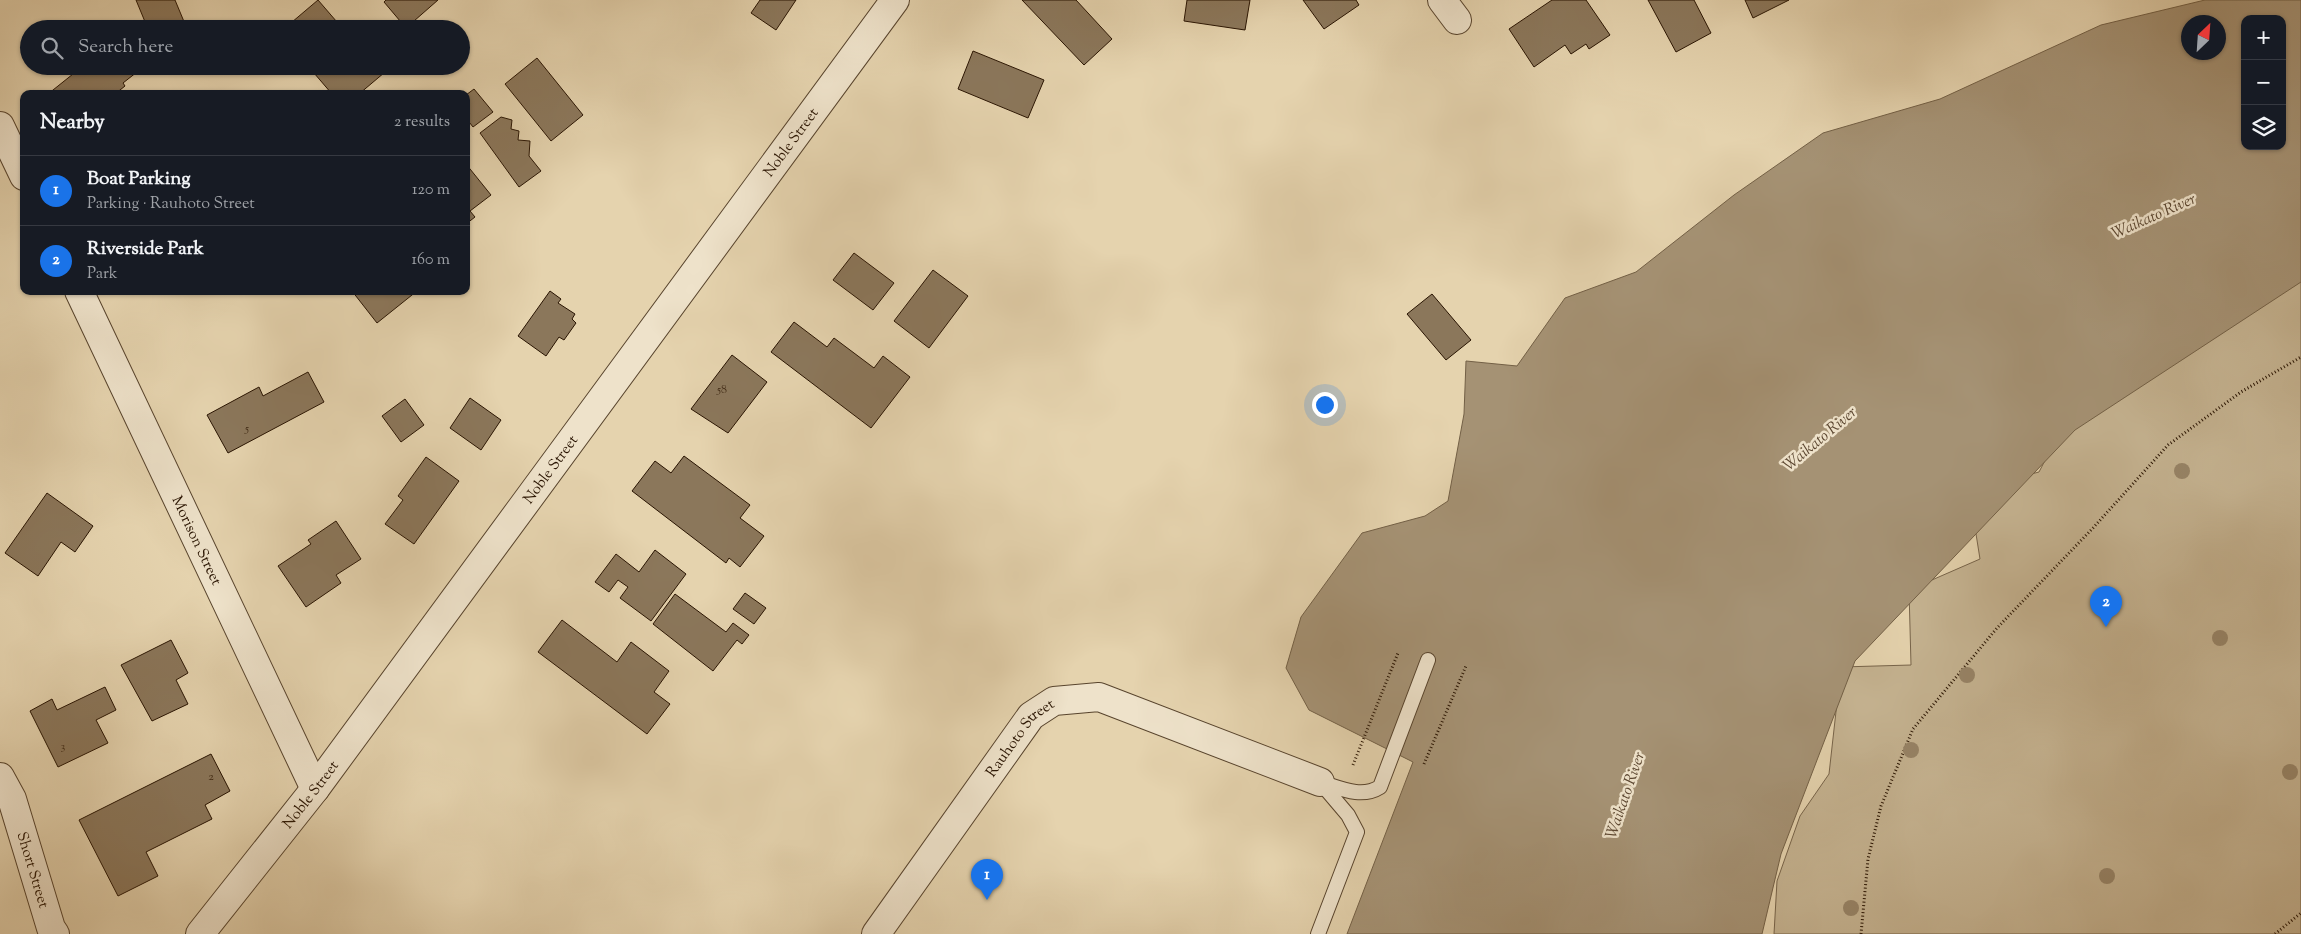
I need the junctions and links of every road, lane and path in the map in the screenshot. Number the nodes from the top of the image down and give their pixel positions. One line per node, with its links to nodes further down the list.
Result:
1 (895, 0): 13 (street, Noble Street)
2 (0, 126): 3 (street)
3 (20, 168)
4 (81, 295): 13 (street, Morison Street)
5 (2301, 356): 19 (path)
6 (1398, 653): 10 (path)
7 (1428, 660): 12 (lane)
8 (1466, 666): 9 (path)
9 (1424, 764)
10 (1352, 768)
11 (0, 777): 15 (street, Short Street)
12 (1320, 782): 17 (street, Rauhoto Street); 18 (lane)
13 (315, 789): 16 (street, Noble Street)
14 (2301, 913): 20 (path)
15 (51, 932)
16 (200, 934)
17 (876, 934)
18 (1318, 934)
19 (1861, 934)
20 (2275, 934)

